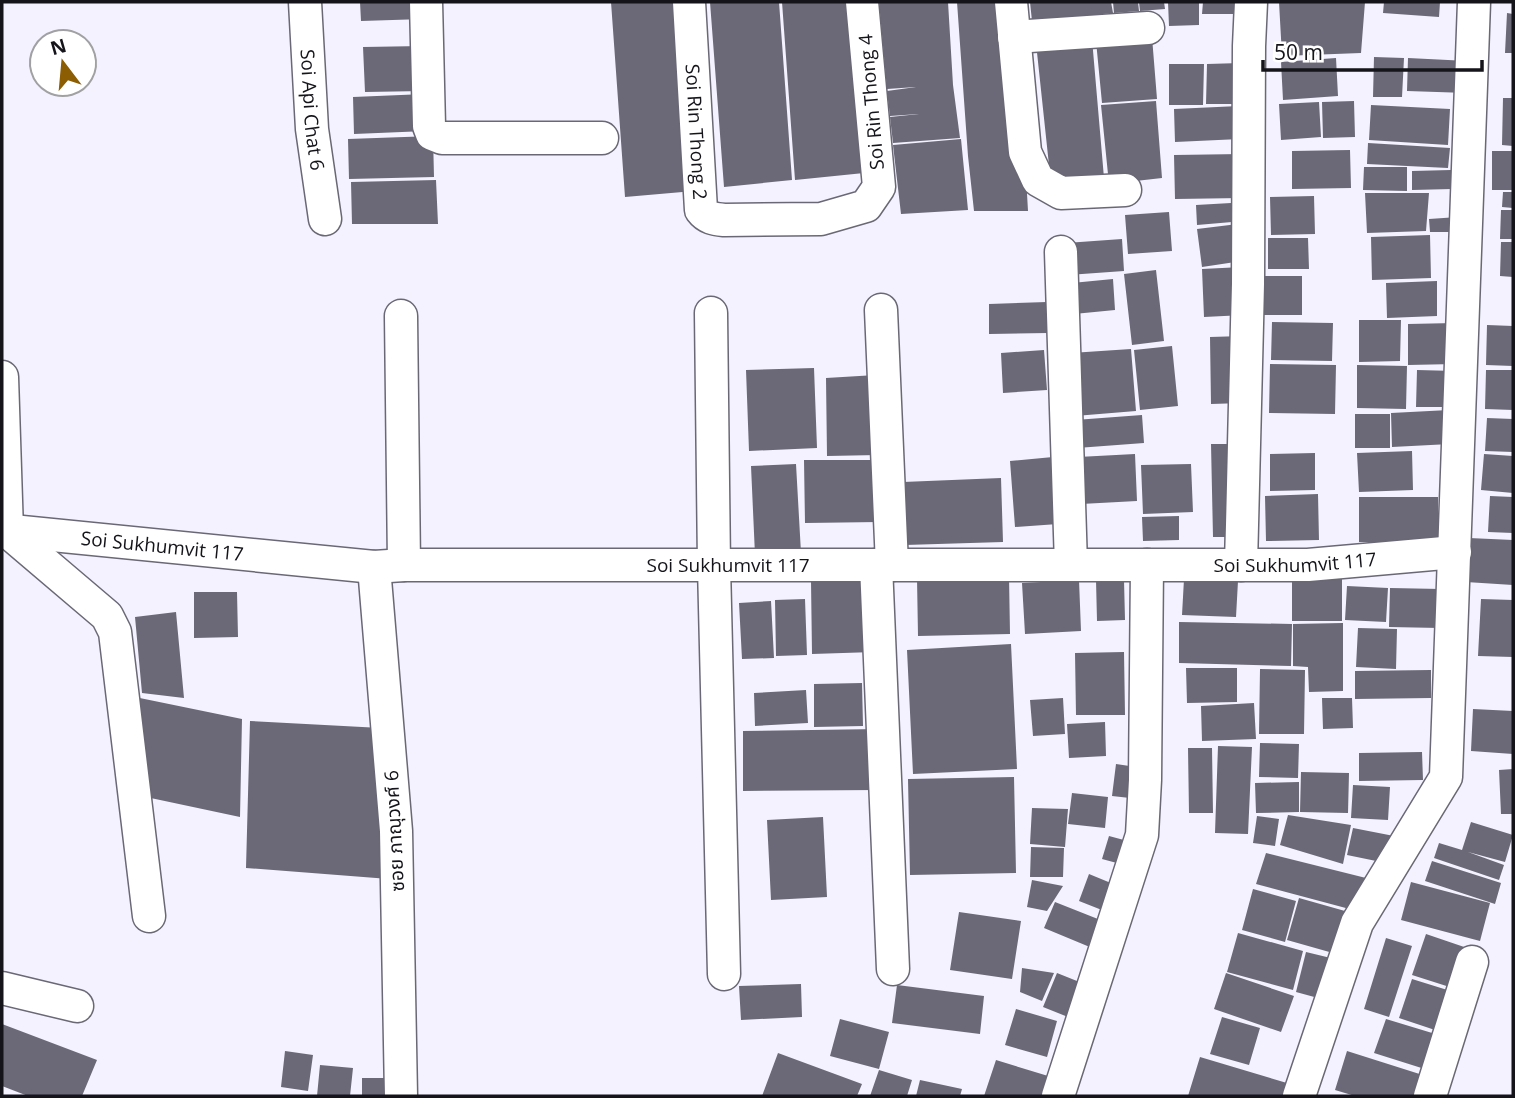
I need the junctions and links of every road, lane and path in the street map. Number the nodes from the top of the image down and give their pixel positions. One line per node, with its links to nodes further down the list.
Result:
1 (305, 2): 12 (street, Soi Api Chat 6)
2 (426, 2): 10 (street)
3 (689, 2): 13 (street, Soi Rin Thong 2)
4 (862, 2): 13 (street, Soi Rin Thong 4)
5 (1010, 2): 9 (street)
6 (1251, 2): 24 (street)
7 (1474, 2): 20 (street)
8 (1148, 28): 9 (street)
9 (1014, 37): 11 (street)
10 (602, 138)
11 (1125, 190)
12 (325, 219)
13 (791, 219)
14 (1061, 252): 22 (street)
15 (881, 310): 21 (street)
16 (711, 313): 26 (street)
17 (401, 316): 25 (street, ซอย ภาณุวงศ์ 6)
18 (2, 377): 19 (street)
19 (4, 530): 25 (street, Soi Sukhumvit 117); 27 (street)
20 (1455, 552): 24 (street, Soi Sukhumvit 117); 35 (street)
21 (884, 565): 22 (street, Soi Sukhumvit 117); 26 (street, Soi Sukhumvit 117); 29 (street)
22 (1071, 565): 23 (street, Soi Sukhumvit 117)
23 (1147, 565): 24 (street, Soi Sukhumvit 117); 34 (street)
24 (1241, 565)
25 (389, 566): 26 (street, Soi Sukhumvit 117); 33 (street, ซอย ภาณุวงศ์ 6)
26 (714, 566): 30 (street)
27 (149, 916)
28 (1472, 962): 36 (street)
29 (893, 969)
30 (724, 974)
31 (2, 988): 32 (street)
32 (76, 1006)
33 (401, 1096)
34 (1058, 1096)
35 (1299, 1096)
36 (1430, 1096)

